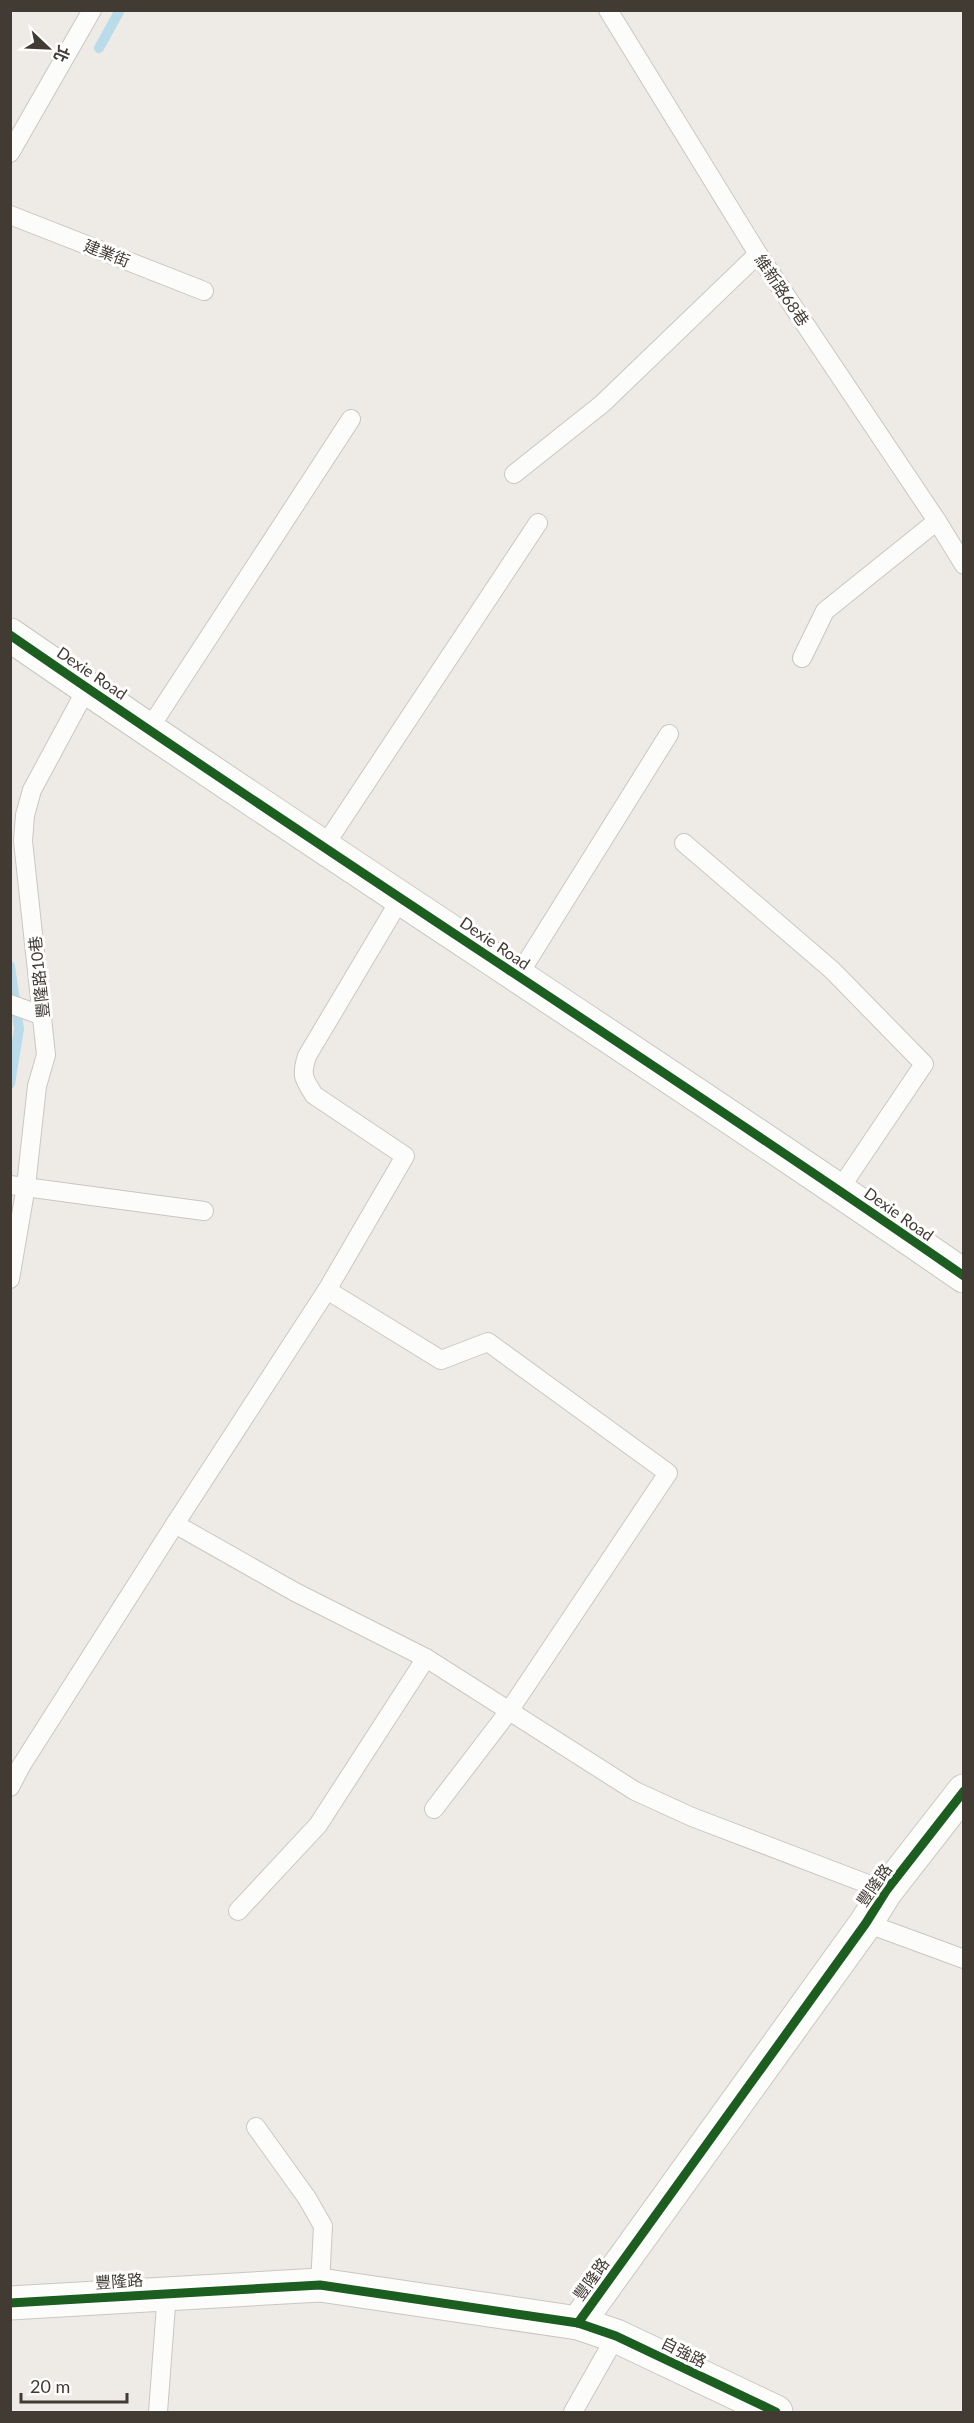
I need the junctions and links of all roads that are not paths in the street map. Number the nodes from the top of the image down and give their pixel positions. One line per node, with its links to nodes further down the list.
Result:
1 (92, 10): 3 (lane)
2 (608, 10): 5 (lane, 維新路68巷)
3 (10, 153)
4 (10, 215): 6 (lane, 建業街)
5 (758, 255): 8 (lane); 9 (lane, 維新路68巷)
6 (204, 291)
7 (351, 419): 15 (lane)
8 (514, 474)
9 (937, 521): 11 (lane, 維新路68巷); 13 (lane)
10 (538, 523): 18 (lane)
11 (963, 565)
12 (10, 635): 14 (street, Dexie Road)
13 (802, 658)
14 (87, 688): 15 (street, Dexie Road); 22 (lane, 豐隆路10巷)
15 (148, 729): 18 (street, Dexie Road)
16 (669, 734): 20 (lane)
17 (684, 843): 24 (lane)
18 (323, 848): 19 (street, Dexie Road)
19 (401, 898): 20 (street, Dexie Road); 28 (lane)
20 (518, 976): 24 (street, Dexie Road)
21 (10, 1004): 22 (lane)
22 (43, 1016): 23 (lane, 豐隆路10巷)
23 (18, 1186): 25 (lane); 27 (lane, 豐隆路10巷)
24 (839, 1190): 26 (street, Dexie Road)
25 (204, 1211)
26 (963, 1276)
27 (10, 1279)
28 (327, 1290): 29 (lane); 31 (lane)
29 (175, 1524): 30 (lane); 32 (lane)
30 (426, 1658): 31 (lane); 36 (lane)
31 (508, 1711): 34 (lane); 35 (lane)
32 (10, 1787)
33 (963, 1791): 35 (street, 豐隆路)
34 (434, 1809)
35 (886, 1891): 37 (street, 豐隆路)
36 (238, 1911)
37 (866, 1923): 38 (lane); 43 (street, 豐隆路)
38 (963, 1959)
39 (256, 2127): 40 (lane)
40 (320, 2284): 41 (street, 豐隆路); 43 (street, 豐隆路)
41 (167, 2292): 42 (street, 豐隆路); 45 (lane)
42 (10, 2303)
43 (578, 2323): 44 (street, 自強路)
44 (616, 2336): 46 (lane); 47 (street, 自強路)
45 (158, 2412)
46 (573, 2412)
47 (776, 2412)

